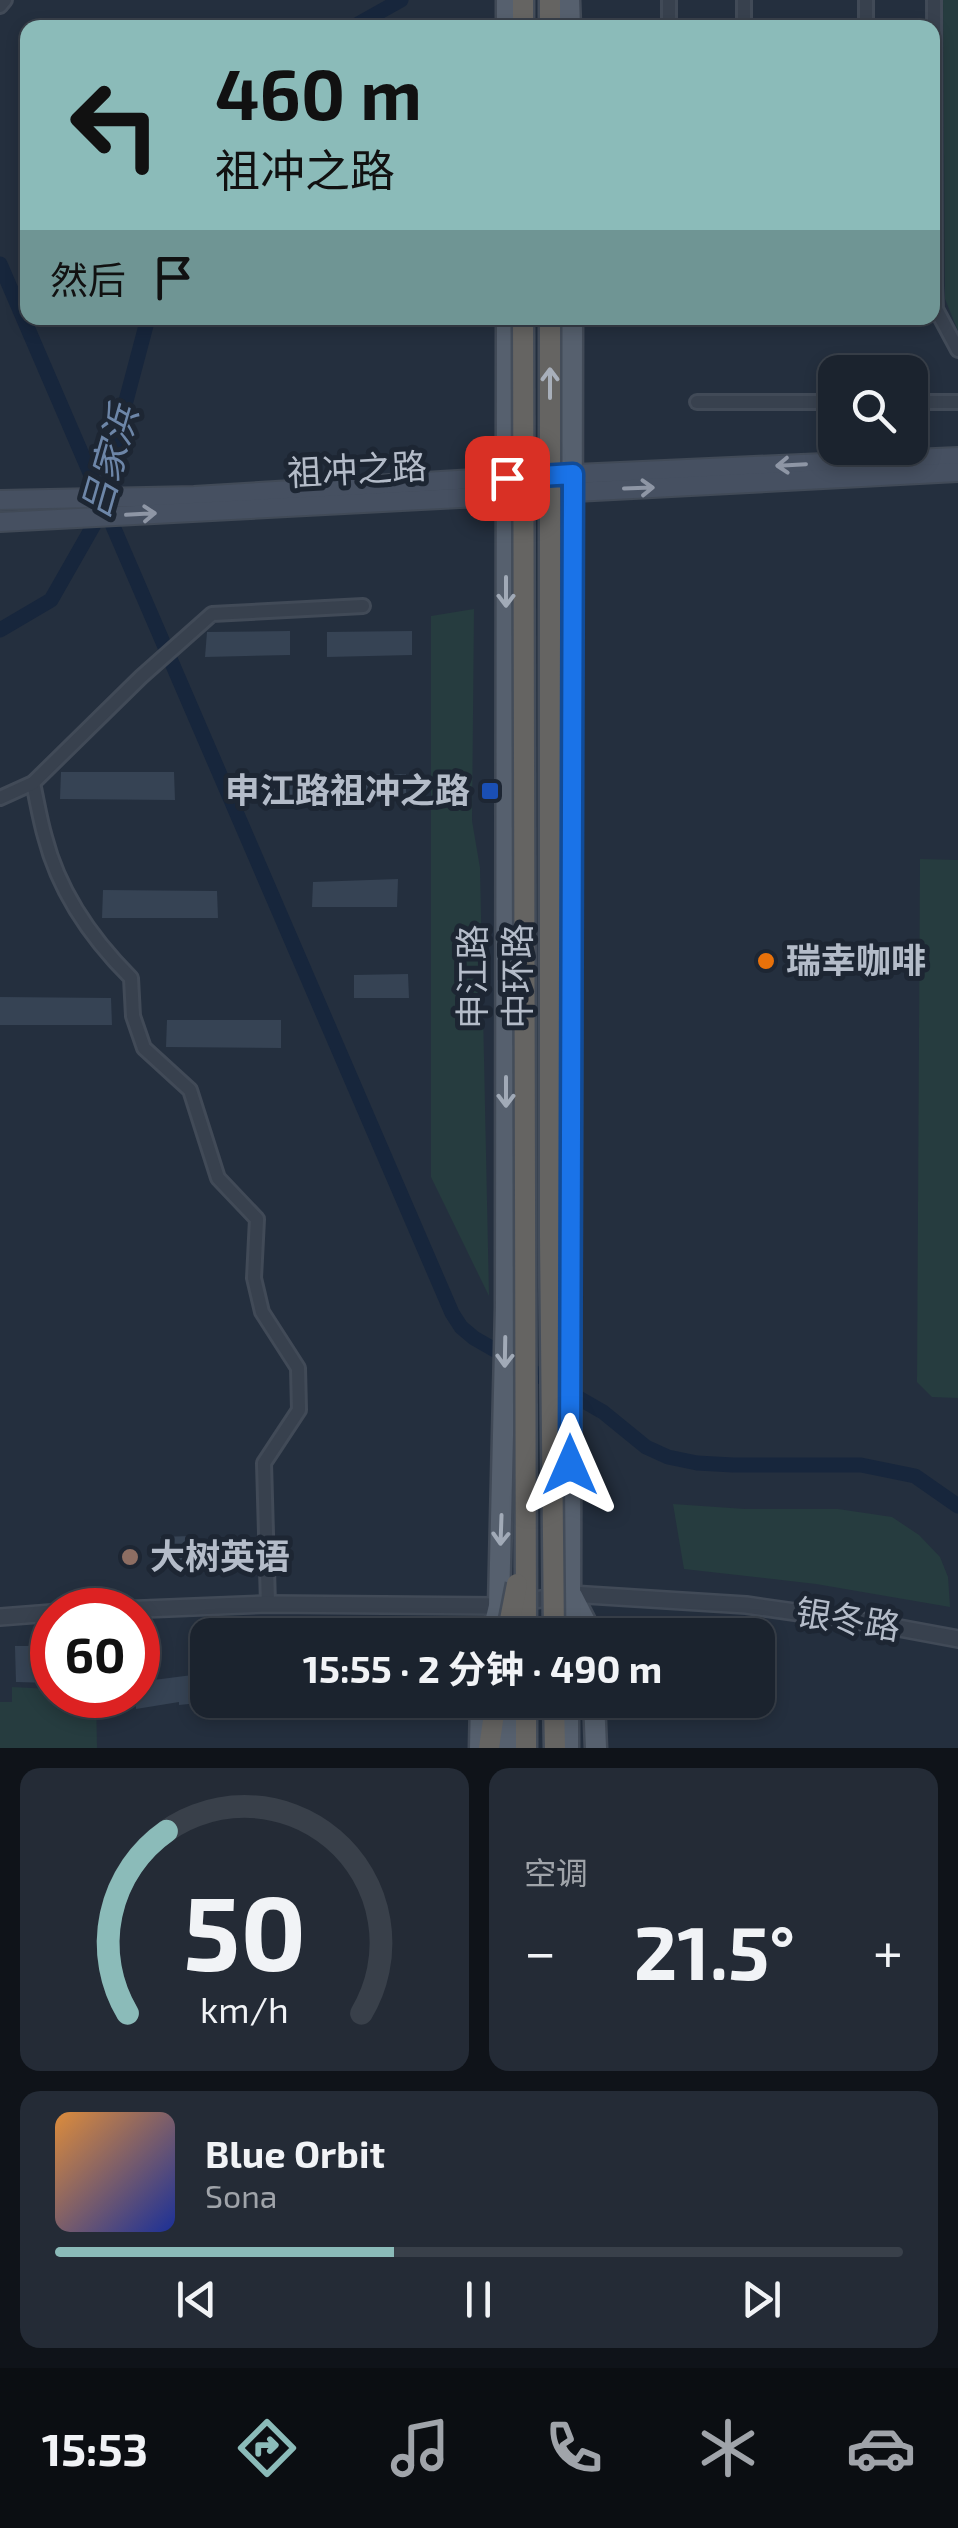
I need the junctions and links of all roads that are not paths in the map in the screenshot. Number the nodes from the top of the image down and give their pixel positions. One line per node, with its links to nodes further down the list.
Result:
1 (4, 0): 2 (street)
2 (0, 6)
3 (940, 316): 8 (street)
4 (507, 325): 16 (main road, 申江路)
5 (523, 325): 23 (highway, 中环路, bridge)
6 (550, 325): 34 (highway, 中环路, one-way to 6, bridge)
7 (572, 325): 15 (main road)
8 (958, 350)
9 (697, 402): 10 (street)
10 (818, 402)
11 (928, 402): 12 (street)
12 (958, 402)
13 (958, 457): 15 (main road, 祖冲之路, one-way to 15)
14 (958, 472): 15 (main road, 祖冲之路, one-way to 14)
15 (573, 483): 16 (main road, 祖冲之路); 24 (main road)
16 (506, 486): 18 (main road, 祖冲之路); 26 (main road, 申江路, one-way to 26)
17 (0, 500): 18 (main road, 祖冲之路)
18 (193, 504): 19 (main road, 祖冲之路, one-way to 18)
19 (0, 522)
20 (363, 606): 21 (street)
21 (33, 783): 22 (street); 25 (street)
22 (0, 798)
23 (525, 1543): 32 (highway, bridge); 33 (highway, 中环路, bridge)
24 (571, 1594): 26 (street, 银冬路); 35 (main road); 36 (main road); 37 (street, 银冬路)
25 (268, 1604): 26 (street, 银冬路); 27 (street, 银冬路)
26 (498, 1606): 30 (main road, 申江路); 31 (main road)
27 (160, 1608)
28 (30, 1615): 29 (street)
29 (0, 1617)
30 (496, 1618)
31 (500, 1618)
32 (508, 1618)
33 (526, 1618)
34 (554, 1618)
35 (570, 1618)
36 (583, 1618)
37 (958, 1639)
38 (481, 1718): 46 (main road)
39 (493, 1718): 47 (highway)
40 (508, 1718): 48 (main road)
41 (526, 1718): 49 (highway)
42 (556, 1718): 45 (highway)
43 (564, 1718): 45 (main road)
44 (595, 1718): 50 (main road)
45 (559, 1745)
46 (480, 1748)
47 (489, 1748)
48 (508, 1748)
49 (526, 1748)
50 (596, 1748)

